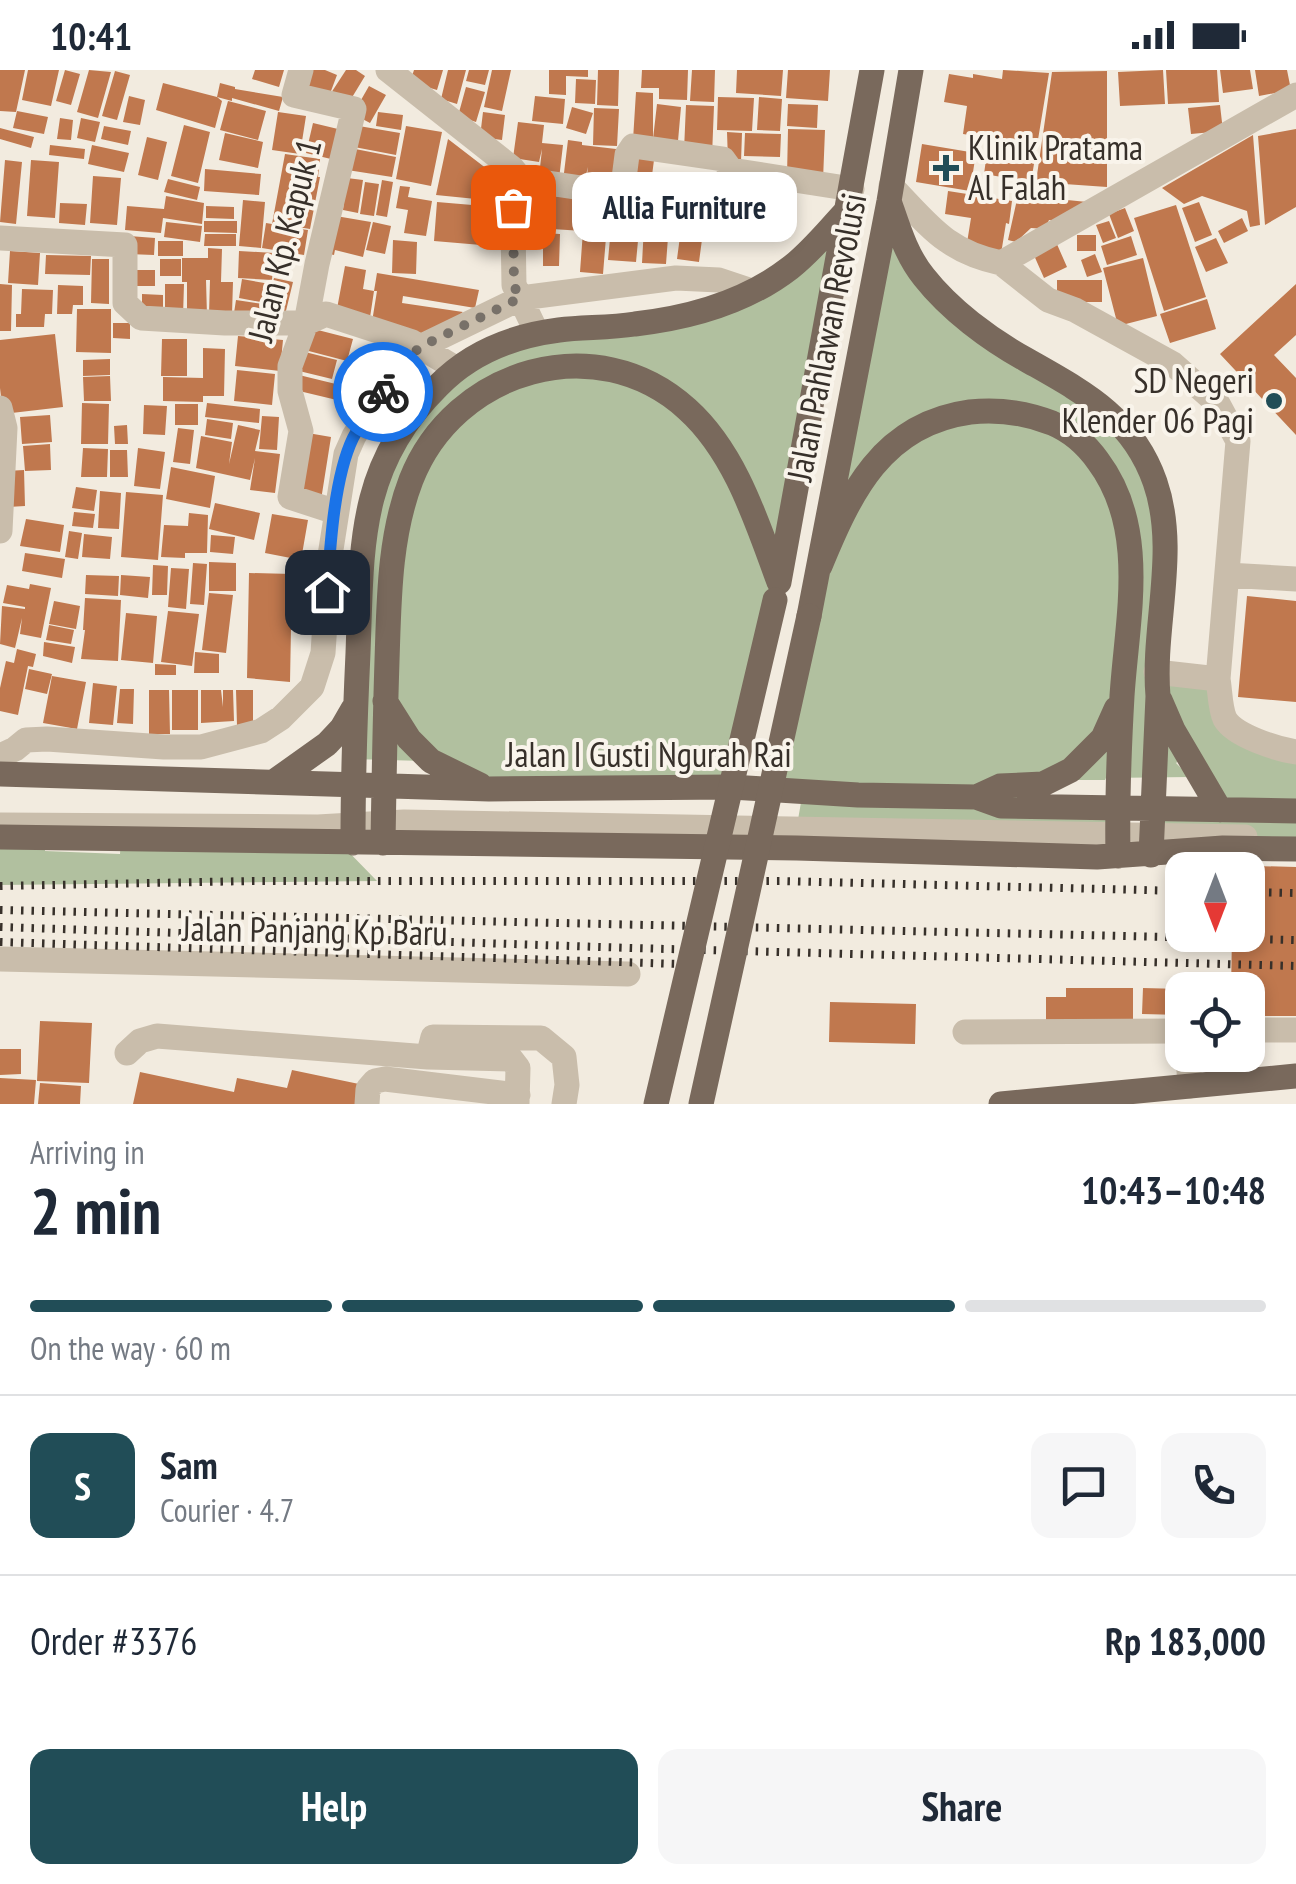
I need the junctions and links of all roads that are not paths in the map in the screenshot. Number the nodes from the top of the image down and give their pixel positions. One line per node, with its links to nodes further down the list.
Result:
1 (301, 70): 13 (street, Jalan Kp. Kapuk 1)
2 (388, 70): 6 (street)
3 (872, 70): 8 (main road, Jalan Pahlawan Revolusi)
4 (911, 70): 7 (main road, Jalan Pahlawan Revolusi)
5 (1294, 98): 10 (street)
6 (512, 168): 8 (street); 12 (street)
7 (890, 193): 10 (street); 22 (main road, Jalan Pahlawan Revolusi); 27 (main road)
8 (850, 199): 11 (main road); 25 (main road, Jalan Pahlawan Revolusi)
9 (0, 238): 13 (street)
10 (1001, 264): 23 (street)
11 (752, 291): 12 (street); 14 (main road)
12 (520, 298): 14 (street); 15 (street)
13 (306, 323): 15 (street); 18 (street, Jalan Kp. Kapuk 1)
14 (538, 333): 16 (main road)
15 (420, 347): 16 (street); 18 (street)
16 (457, 369): 20 (main road)
17 (0, 408): 19 (street)
18 (336, 512): 21 (street)
19 (0, 531)
20 (362, 561): 21 (street); 30 (main road)
21 (329, 562): 32 (street)
22 (820, 566): 28 (main road); 39 (main road, Jalan Pahlawan Revolusi, bridge)
23 (1228, 574): 24 (street); 26 (street)
24 (1296, 579)
25 (777, 591): 29 (main road); 37 (main road, Jalan Pahlawan Revolusi, bridge)
26 (1218, 679): 27 (street); 31 (street)
27 (1157, 684): 42 (main road); 46 (main road)
28 (1122, 695): 40 (main road); 41 (main road)
29 (385, 701): 36 (main road); 38 (main road)
30 (356, 704): 34 (main road); 35 (main road)
31 (1296, 752)
32 (0, 756)
33 (0, 774): 34 (main road, Jalan I Gusti Ngurah Rai)
34 (275, 781): 35 (main road, Jalan I Gusti Ngurah Rai)
35 (354, 784): 36 (main road, Jalan I Gusti Ngurah Rai); 47 (main road)
36 (385, 785): 38 (main road, Jalan I Gusti Ngurah Rai); 45 (main road)
37 (731, 787): 38 (main road, Jalan I Gusti Ngurah Rai); 39 (main road, Jalan I Gusti Ngurah Rai); 66 (main road, Jalan Pahlawan Revolusi, bridge)
38 (489, 789)
39 (771, 789): 40 (main road, Jalan I Gusti Ngurah Rai); 67 (main road, Jalan Pahlawan Revolusi, bridge)
40 (976, 798): 41 (main road, Jalan I Gusti Ngurah Rai)
41 (1116, 808): 46 (main road, Jalan I Gusti Ngurah Rai); 50 (main road)
42 (1220, 810): 43 (main road, Jalan I Gusti Ngurah Rai); 46 (main road, Jalan I Gusti Ngurah Rai)
43 (1296, 812)
44 (0, 825): 47 (street)
45 (383, 833): 47 (main road); 50 (main road)
46 (1151, 833): 49 (street); 50 (street); 51 (main road, Jalan I Gusti Ngurah Rai)
47 (353, 834): 48 (main road)
48 (0, 837)
49 (1296, 838)
50 (1118, 845)
51 (1296, 849)
52 (0, 959): 53 (street, Jalan Panjang Kp Baru)
53 (628, 974)
54 (1265, 1030): 55 (street)
55 (1296, 1030)
56 (1165, 1031): 57 (street)
57 (965, 1032)
58 (127, 1053): 59 (street)
59 (428, 1057): 63 (street); 65 (street)
60 (1189, 1072): 62 (street)
61 (1296, 1076): 62 (main road)
62 (1190, 1086): 68 (main road)
63 (517, 1100): 64 (street)
64 (367, 1104)
65 (564, 1104)
66 (656, 1104)
67 (701, 1104)
68 (1000, 1104)

